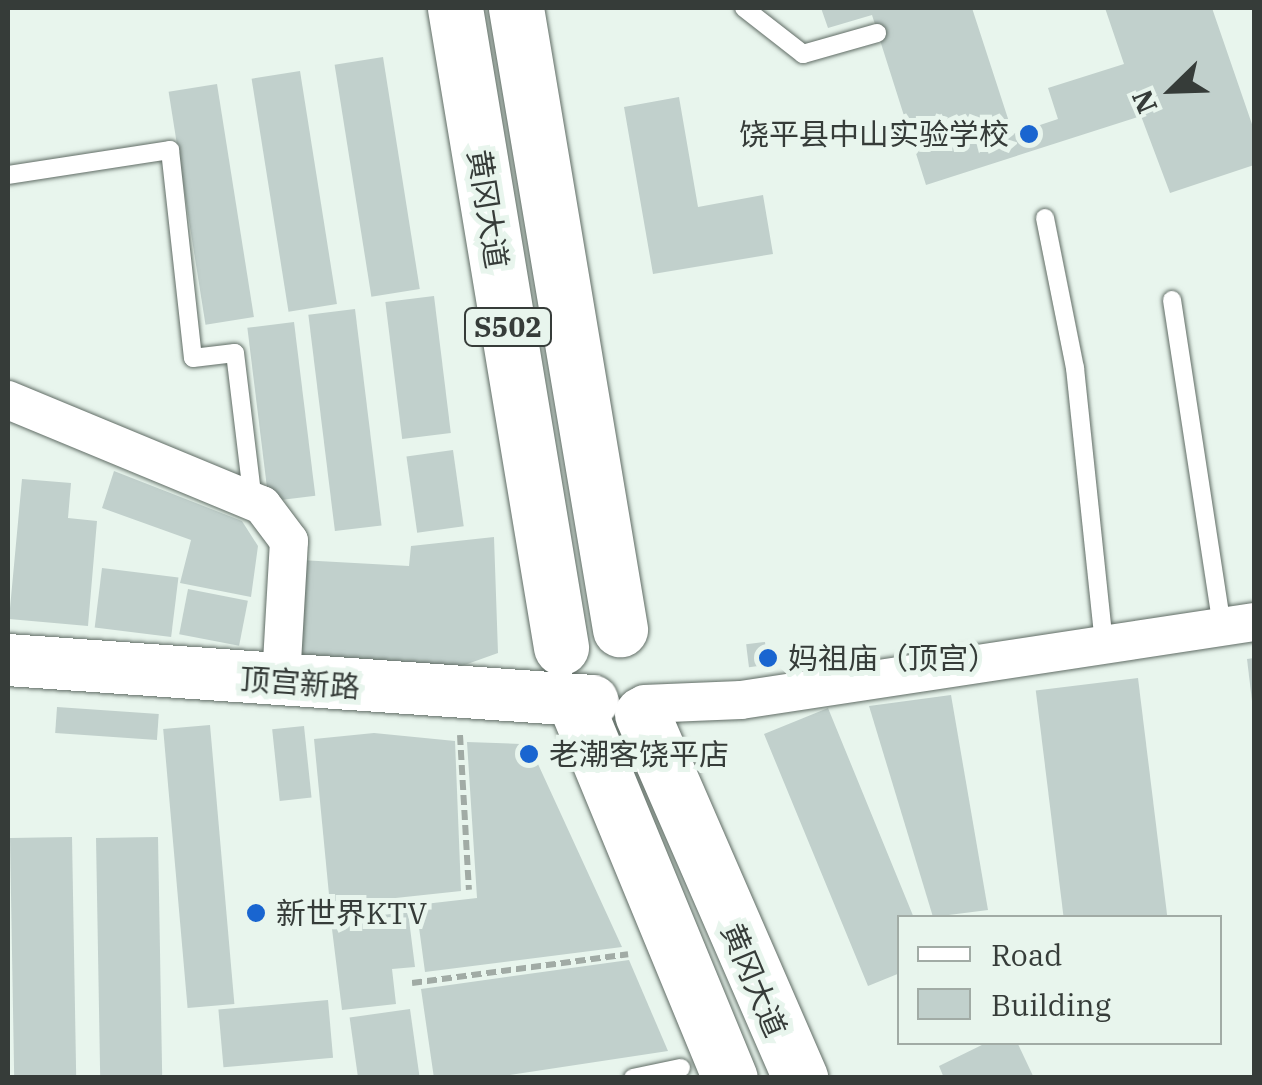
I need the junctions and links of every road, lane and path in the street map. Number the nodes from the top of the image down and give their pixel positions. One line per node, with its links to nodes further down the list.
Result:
1 (455, 8): 13 (main road, 黄冈大道 / S502)
2 (744, 8): 4 (lane)
3 (524, 9): 11 (main road, 黄冈大道 / S502)
4 (877, 33)
5 (8, 175): 9 (lane)
6 (1045, 218): 12 (lane)
7 (1172, 300): 10 (lane)
8 (8, 400): 9 (street)
9 (253, 501): 15 (street)
10 (1238, 624): 12 (street)
11 (620, 629)
12 (1104, 646): 17 (street)
13 (561, 647)
14 (8, 660): 15 (main road, 顶宫新路)
15 (280, 681): 16 (main road, 顶宫新路)
16 (458, 694): 17 (main road, 顶宫新路); 18 (path)
17 (615, 708): 21 (main road, 黄冈大道); 23 (main road, 黄冈大道)
18 (469, 890)
19 (644, 952): 20 (path)
20 (412, 983)
21 (706, 1073): 22 (lane)
22 (633, 1078)
23 (800, 1078)

